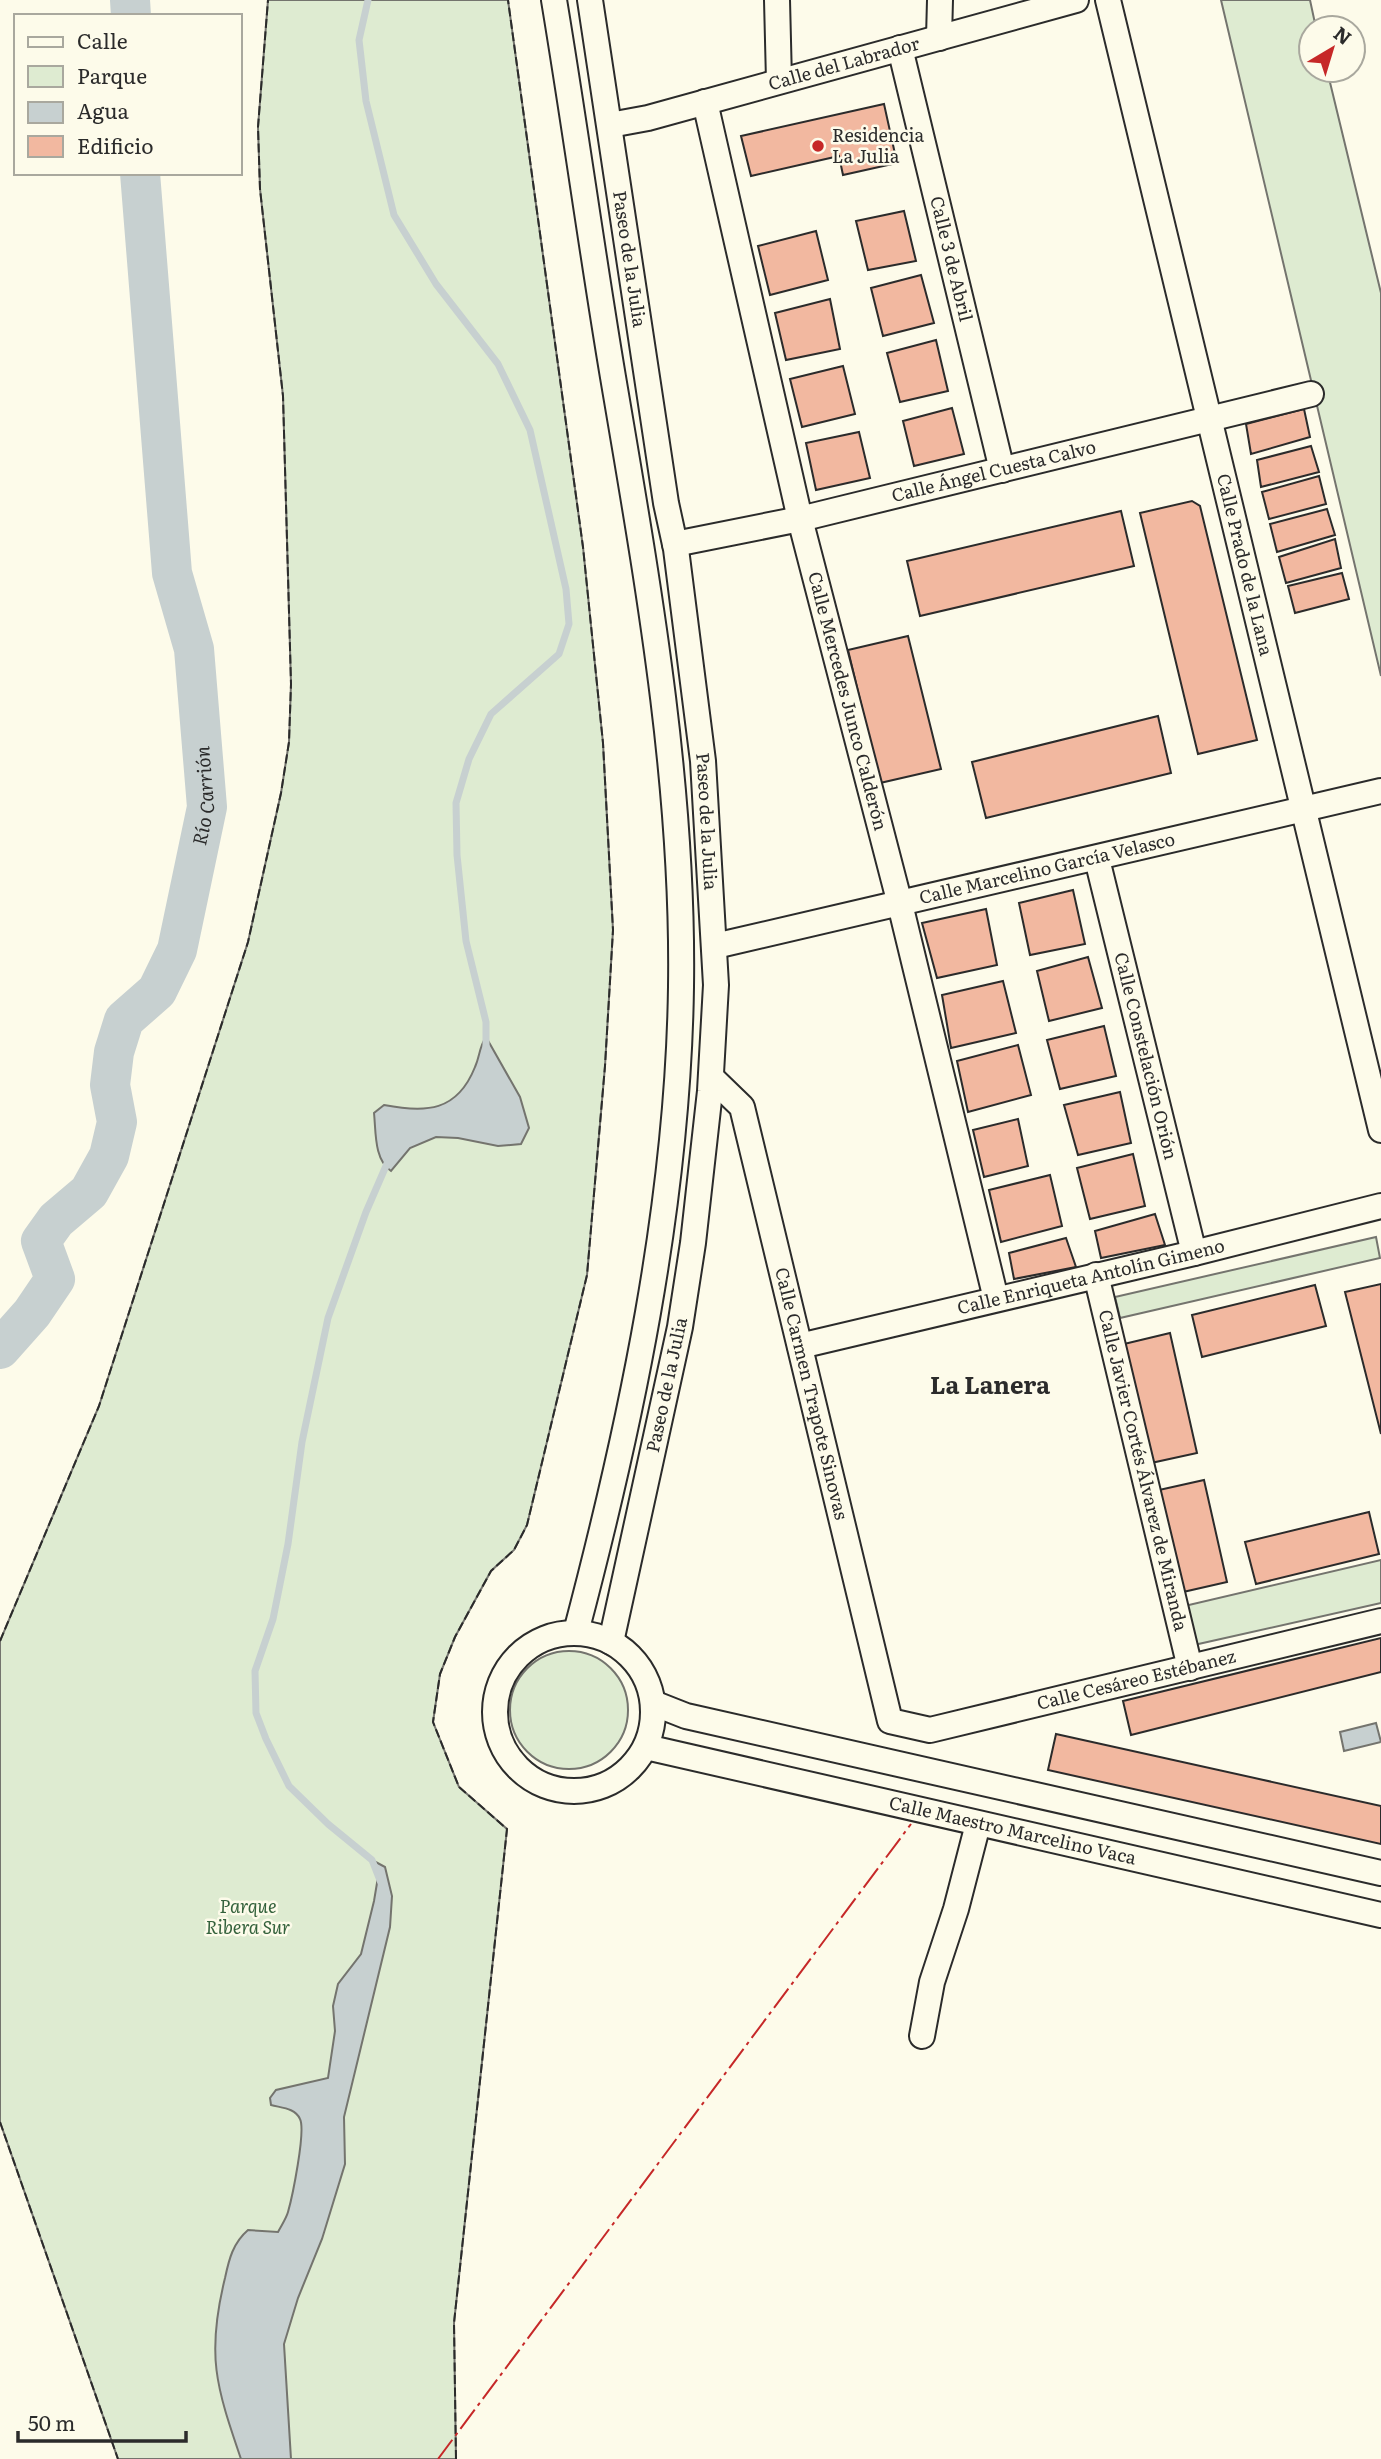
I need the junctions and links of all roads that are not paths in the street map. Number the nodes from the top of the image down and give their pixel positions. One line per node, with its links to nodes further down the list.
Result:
1 (554, 0): 30 (street, Paseo de la Julia)
2 (590, 0): 11 (street, Paseo de la Julia)
3 (777, 0): 9 (street)
4 (940, 0): 7 (street)
5 (1076, 0): 7 (street, Calle del Labrador)
6 (1108, 0): 13 (street, Calle Prado de la Lana)
7 (939, 38): 8 (street, Calle del Labrador)
8 (900, 48): 9 (street, Calle del Labrador); 14 (street, Calle 3 de Abril)
9 (779, 81): 10 (street, Calle del Labrador)
10 (705, 102): 11 (street, Calle del Labrador); 15 (street, Calle Mercedes Junco Calderón)
11 (610, 125): 16 (street, Paseo de la Julia)
12 (1311, 394): 13 (street, Calle Ángel Cuesta Calvo)
13 (1209, 420): 14 (street, Calle Ángel Cuesta Calvo); 18 (street, Calle Prado de la Lana)
14 (1002, 470): 15 (street, Calle Ángel Cuesta Calvo)
15 (800, 519): 16 (street, Calle Ángel Cuesta Calvo); 20 (street, Calle Mercedes Junco Calderón)
16 (675, 544): 21 (street, Paseo de la Julia)
17 (1381, 791): 18 (street, Calle Marcelino García Velasco)
18 (1303, 810): 19 (street, Calle Marcelino García Velasco); 23 (street, Calle Prado de la Lana)
19 (1097, 859): 20 (street, Calle Marcelino García Velasco); 25 (street, Calle Constelación Orión)
20 (900, 904): 21 (street, Calle Marcelino García Velasco); 27 (street, Calle Mercedes Junco Calderón)
21 (715, 946): 22 (street, Paseo de la Julia)
22 (711, 1077): 28 (street, Calle Carmen Trapote Sinovas); 31 (street, Paseo de la Julia)
23 (1381, 1130)
24 (1381, 1206): 25 (street, Calle Enriqueta Antolín Gimeno)
25 (1194, 1253): 26 (street, Calle Enriqueta Antolín Gimeno)
26 (1096, 1275): 27 (street, Calle Enriqueta Antolín Gimeno); 32 (street, Calle Javier Cortés Álvarez de Miranda)
27 (996, 1299): 28 (street, Calle Enriqueta Antolín Gimeno)
28 (800, 1346): 34 (street, Calle Carmen Trapote Sinovas)
29 (1381, 1621): 32 (street, Calle Cesáreo Estébanez)
30 (576, 1632): 31 (street); 35 (street)
31 (611, 1642): 33 (street)
32 (1190, 1668): 34 (street, Calle Cesáreo Estébanez)
33 (653, 1703): 35 (street); 37 (street)
34 (890, 1721)
35 (646, 1747): 36 (street, Calle Maestro Marcelino Vaca)
36 (978, 1824): 38 (street, Calle Maestro Marcelino Vaca); 39 (street)
37 (1381, 1873)
38 (1381, 1915)
39 (922, 2036)

